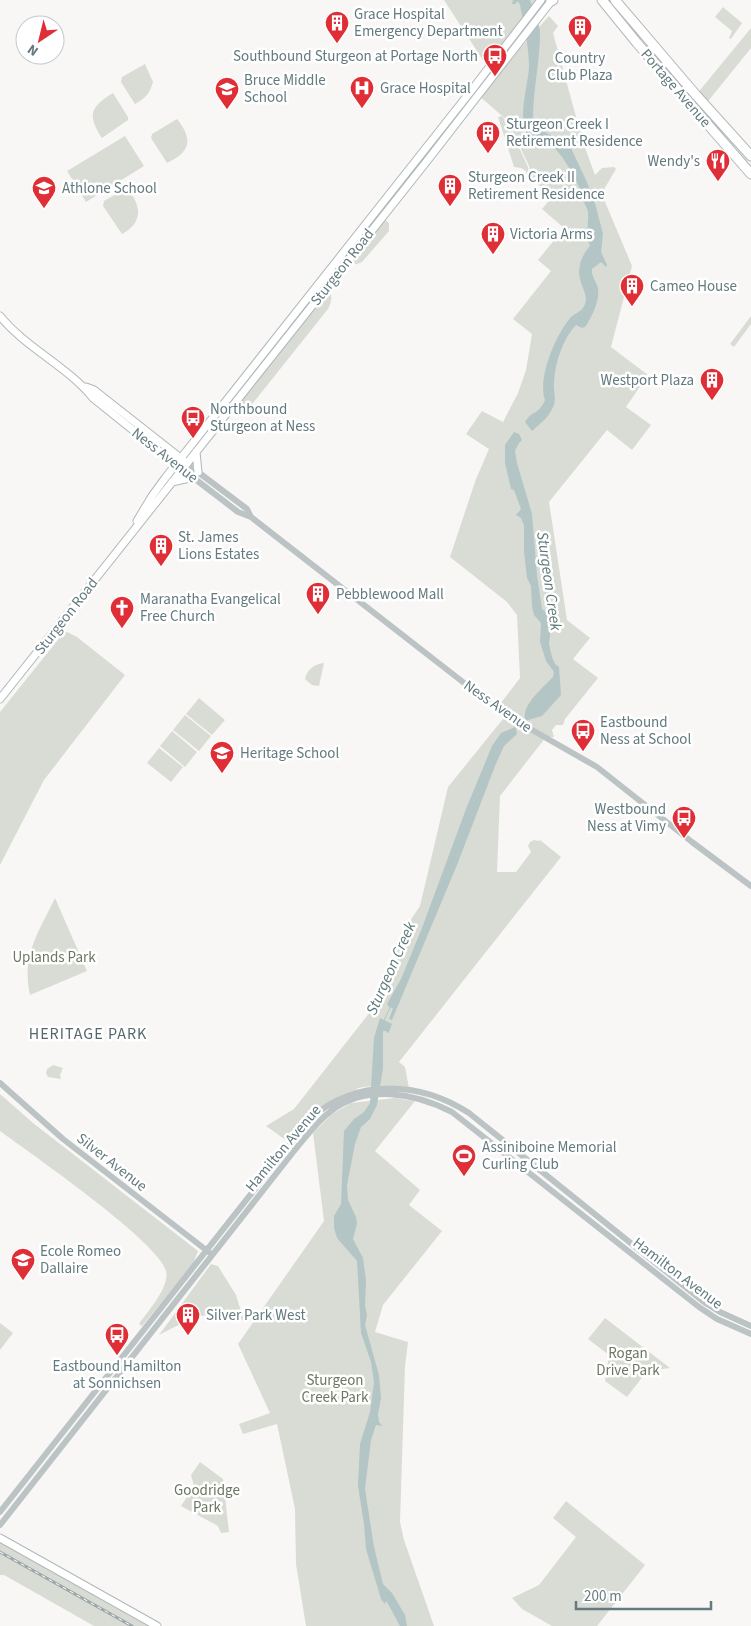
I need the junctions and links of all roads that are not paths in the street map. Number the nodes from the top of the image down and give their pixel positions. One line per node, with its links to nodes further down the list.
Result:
1 (541, 0): 11 (main road, Sturgeon Road)
2 (602, 0): 6 (highway, Portage Avenue)
3 (615, 0): 5 (highway, Portage Avenue)
4 (551, 2): 9 (main road, Sturgeon Road)
5 (751, 156)
6 (751, 174)
7 (0, 316): 8 (main road, Ness Avenue)
8 (83, 386): 10 (main road, Ness Avenue); 11 (main road, Ness Avenue)
9 (196, 452): 11 (main road, Sturgeon Road); 12 (main road)
10 (164, 454): 11 (main road, Ness Avenue); 13 (main road)
11 (181, 464): 12 (street, Ness Avenue); 13 (main road, Sturgeon Road)
12 (196, 474): 13 (main road); 15 (street, Ness Avenue)
13 (169, 480): 14 (main road, Sturgeon Road)
14 (0, 699)
15 (751, 886)
16 (0, 1083): 19 (street, Silver Avenue)
17 (387, 1091): 18 (street, Hamilton Avenue); 21 (street, Hamilton Avenue); 22 (street, Hamilton Avenue)
18 (360, 1094): 19 (street, Hamilton Avenue); 20 (street, Hamilton Avenue)
19 (207, 1251): 20 (street, Silver Avenue); 23 (street, Hamilton Avenue)
20 (213, 1255): 24 (street, Hamilton Avenue)
21 (751, 1326)
22 (751, 1334)
23 (0, 1512)
24 (0, 1525)
25 (0, 1538): 26 (main road)
26 (157, 1626)

